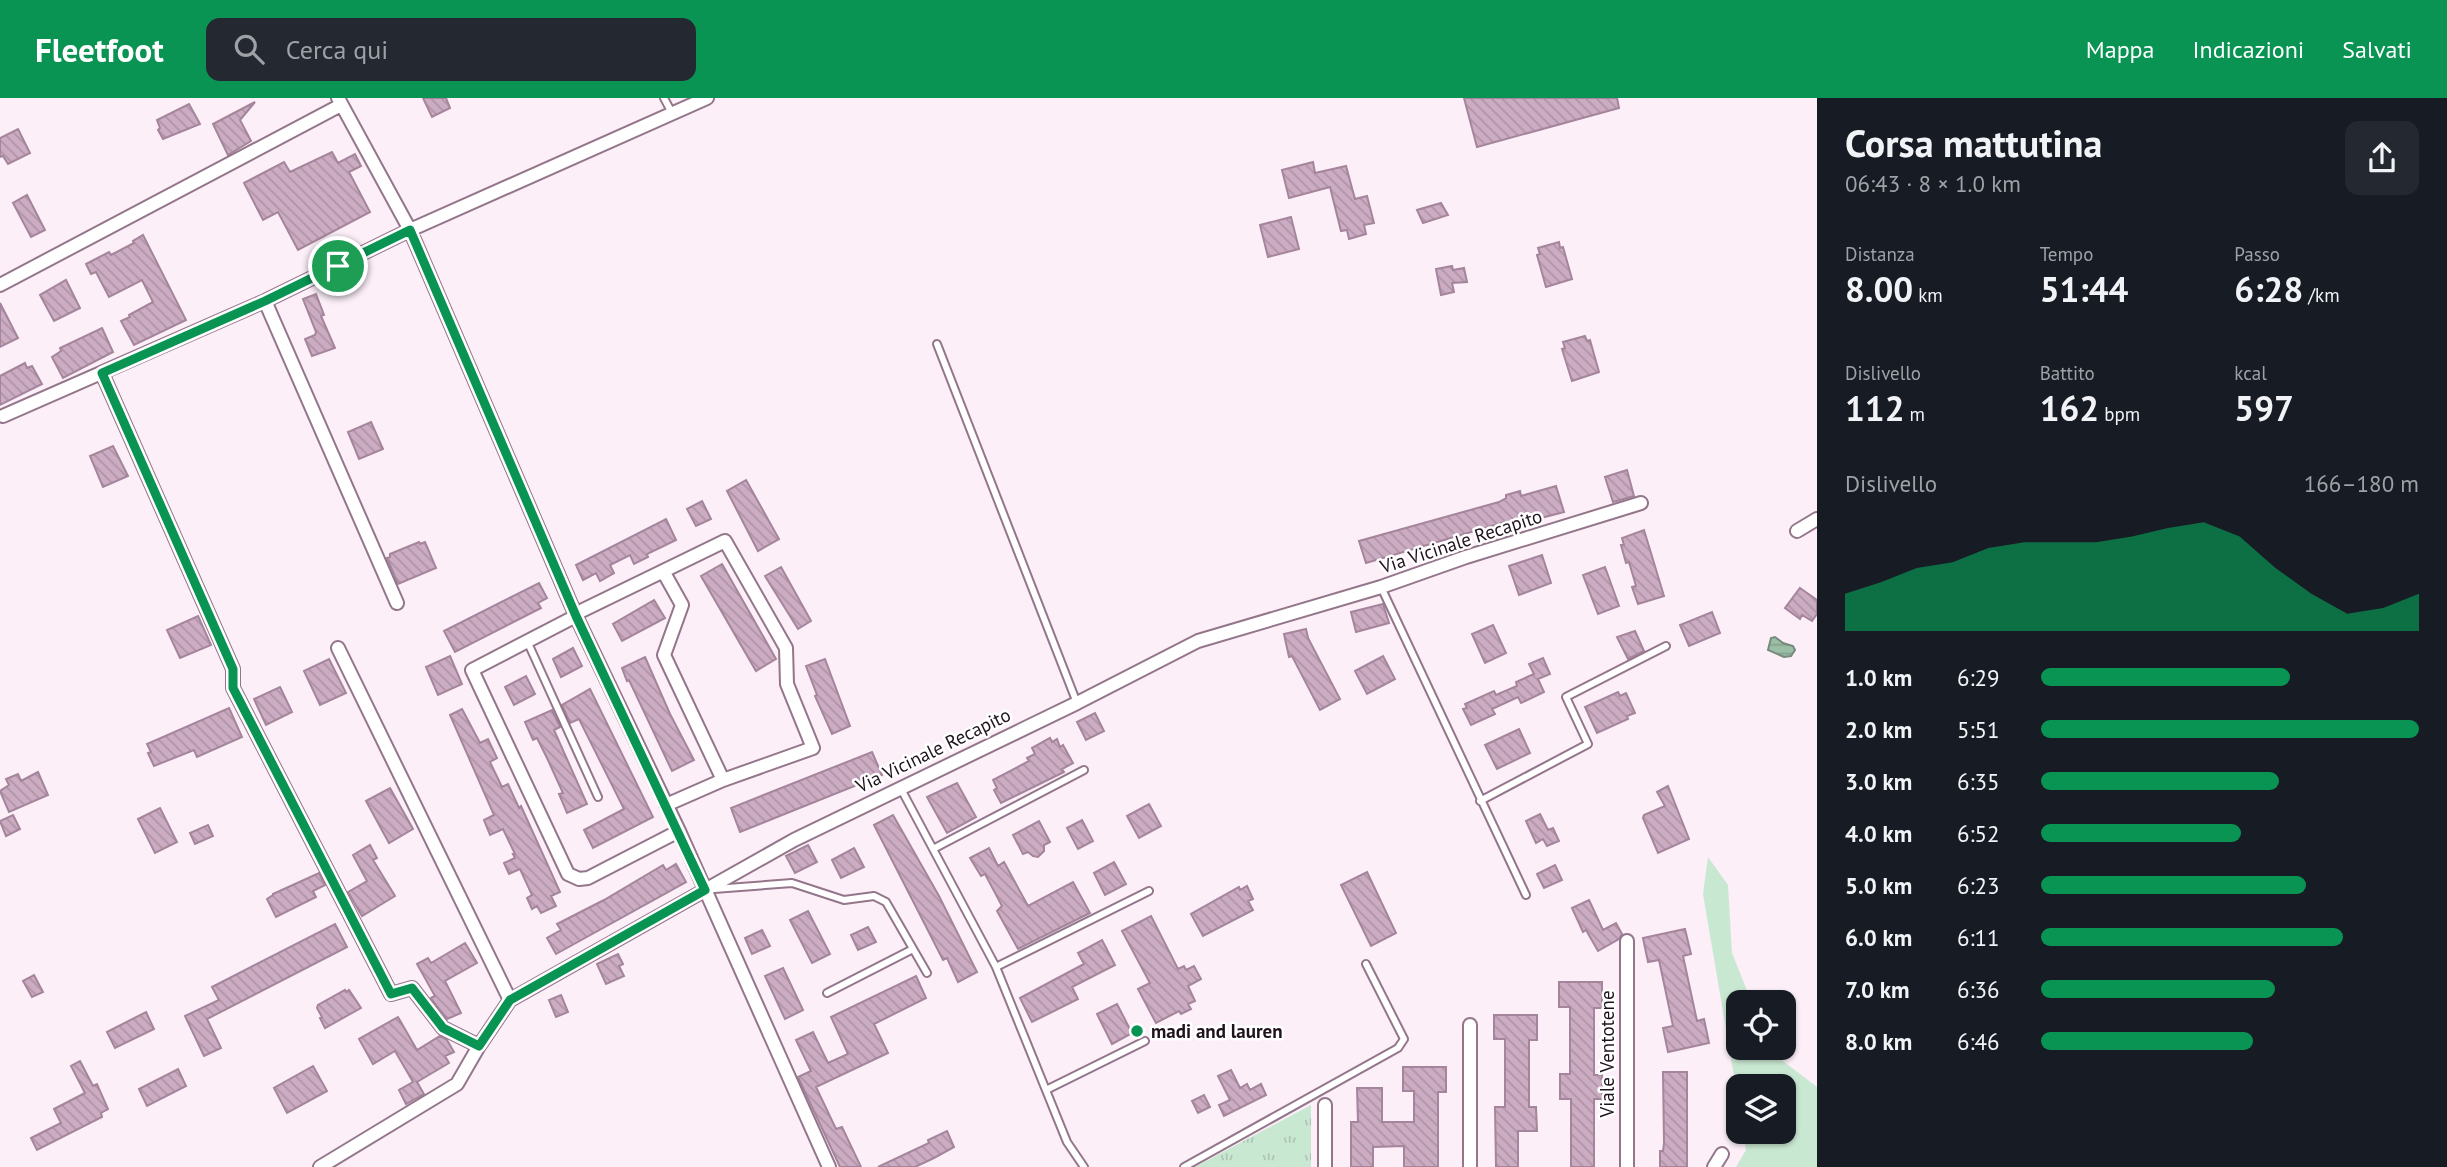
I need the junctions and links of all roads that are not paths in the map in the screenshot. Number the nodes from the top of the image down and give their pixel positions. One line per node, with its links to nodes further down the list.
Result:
1 (664, 98): 4 (lane)
2 (707, 98): 4 (street)
3 (340, 102): 5 (street); 6 (street)
4 (672, 113): 5 (street)
5 (410, 230): 7 (street); 17 (street)
6 (0, 285)
7 (265, 301): 9 (street); 16 (street)
8 (937, 344): 21 (lane)
9 (102, 373): 10 (street); 42 (street)
10 (3, 416)
11 (1641, 503): 15 (street, Via Vicinale Recapito)
12 (1817, 519): 13 (street)
13 (1797, 531)
14 (663, 571): 17 (street); 23 (street); 23 (street)
15 (1381, 587): 21 (street, Via Vicinale Recapito); 26 (lane)
16 (397, 603)
17 (576, 615): 18 (street); 27 (street)
18 (528, 642): 25 (lane); 28 (street)
19 (1666, 646): 26 (lane)
20 (338, 648): 39 (street)
21 (1077, 703): 24 (street, Via Vicinale Recapito)
22 (1084, 770): 29 (lane)
23 (723, 780): 27 (street)
24 (900, 787): 29 (lane); 30 (street, Via Vicinale Recapito)
25 (598, 797)
26 (1480, 801): 32 (lane)
27 (666, 805): 28 (street)
28 (679, 831): 30 (street)
29 (933, 849): 36 (lane)
30 (705, 890): 34 (lane); 39 (street, Via Vicinale Recapito); 47 (street)
31 (1149, 891): 36 (lane)
32 (1526, 895)
33 (1627, 941): 52 (street, Viale Ventotene)
34 (914, 949): 37 (lane); 38 (lane)
35 (1366, 964): 49 (lane)
36 (996, 967): 43 (lane)
37 (927, 973)
38 (827, 993)
39 (510, 1000): 42 (street, Via Vicinale Recapito)
40 (1470, 1025): 51 (street)
41 (1145, 1041): 43 (lane)
42 (479, 1046): 46 (street, Via Vicinale Recapito)
43 (1046, 1090): 48 (lane)
44 (1325, 1105): 50 (street)
45 (1722, 1154): 53 (street)
46 (320, 1167)
47 (829, 1167)
48 (1084, 1167)
49 (1184, 1167)
50 (1325, 1167)
51 (1470, 1167)
52 (1626, 1167)
53 (1714, 1167)

